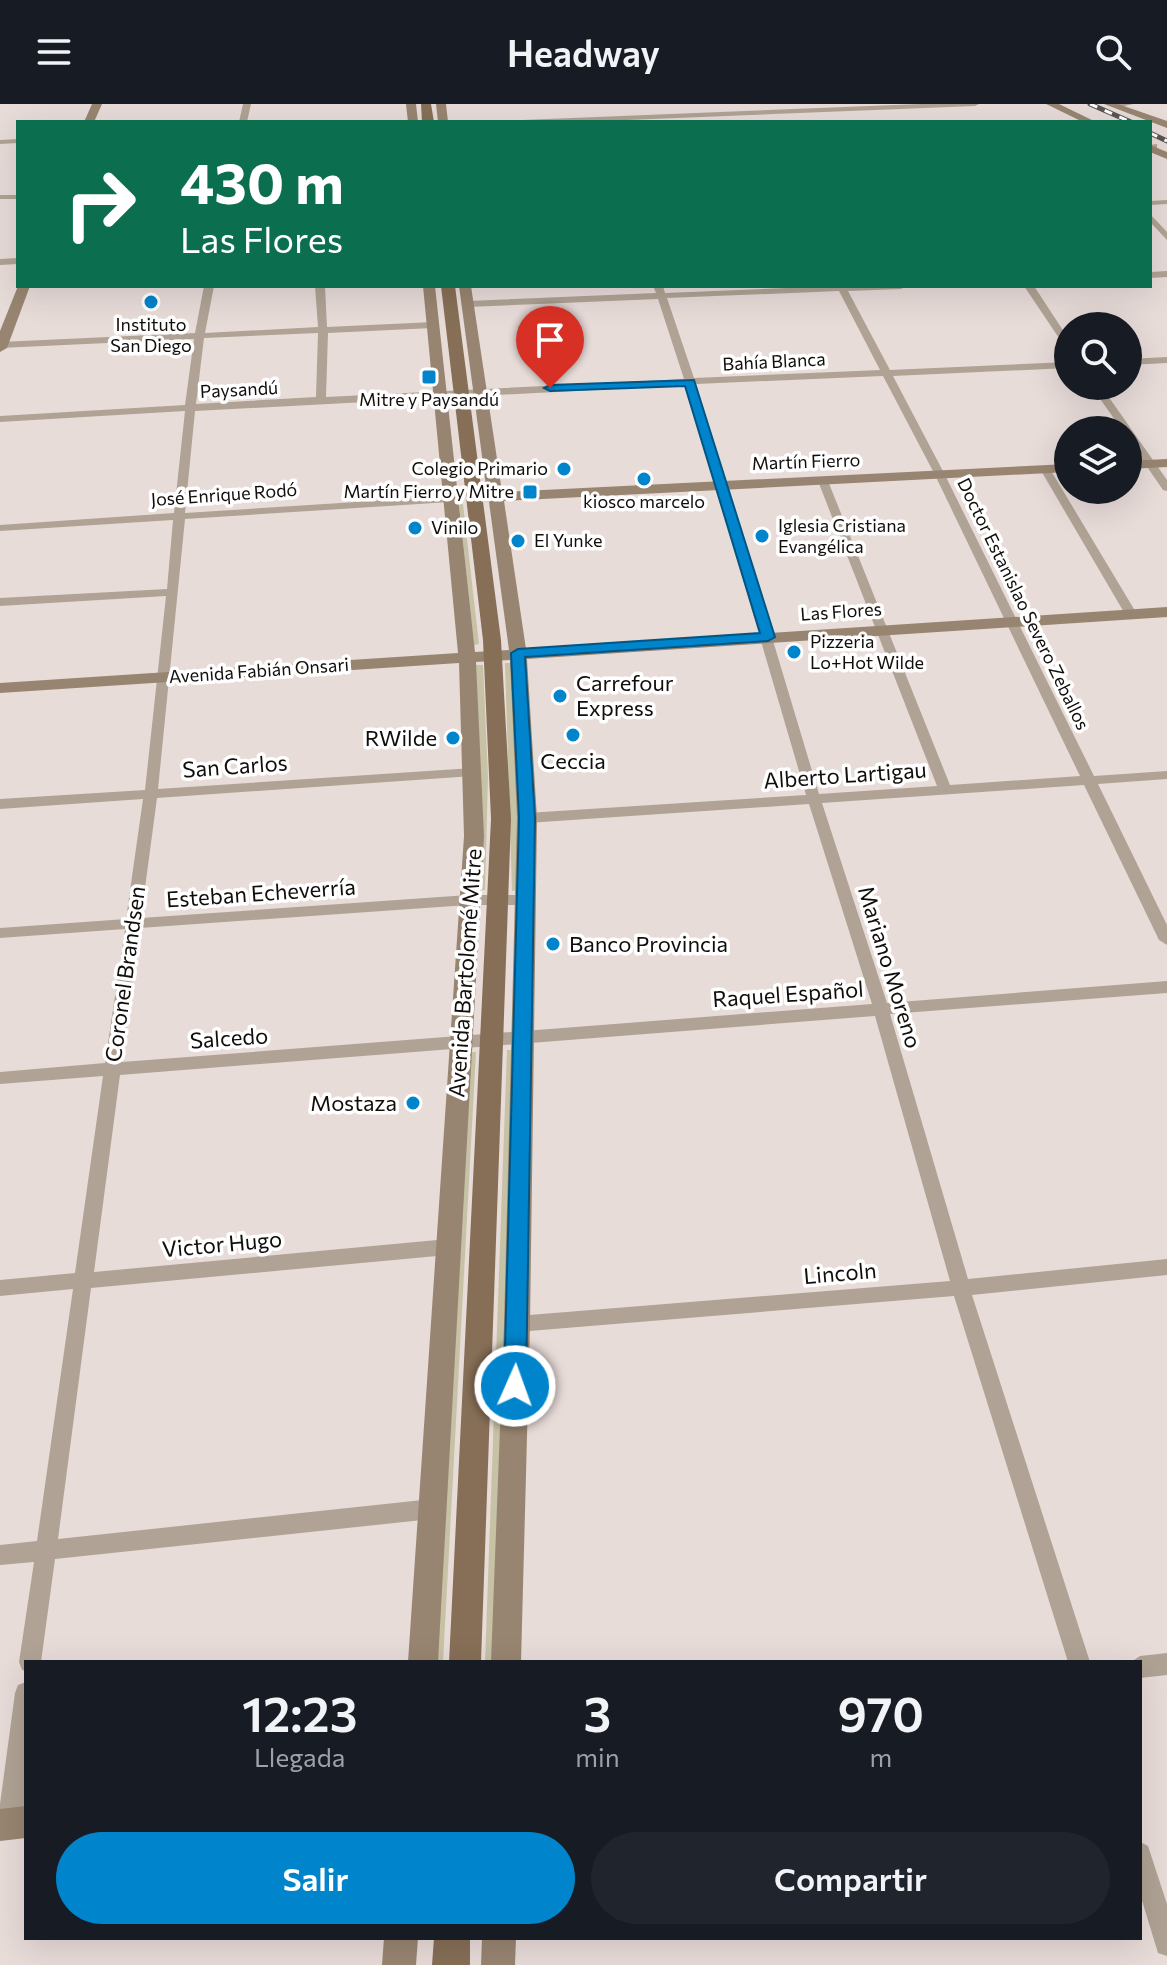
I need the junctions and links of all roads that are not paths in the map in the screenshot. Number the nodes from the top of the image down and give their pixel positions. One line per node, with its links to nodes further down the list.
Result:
1 (724, 104): 10 (street)
2 (975, 104): 8 (street)
3 (1051, 104): 15 (street)
4 (1060, 104): 16 (street)
5 (1109, 104): 17 (street)
6 (1120, 104): 7 (street); 17 (street)
7 (1129, 104)
8 (878, 106): 10 (street); 11 (street)
9 (574, 112): 12 (street)
10 (734, 114): 13 (street); 14 (street)
11 (889, 115)
12 (580, 120)
13 (603, 120)
14 (740, 120)
15 (1087, 120)
16 (1096, 120)
17 (1167, 125)
18 (1152, 219): 19 (street)
19 (1167, 237)
20 (23, 288): 35 (street)
21 (209, 288): 34 (street, Coronel Brandsen)
22 (320, 288): 33 (street)
23 (429, 288): 32 (street, Avenida Bartolomé Mitre)
24 (448, 288): 42 (main road, Avenida Bartolomé Mitre)
25 (465, 288): 30 (street)
26 (796, 288): 29 (street)
27 (843, 288): 39 (street, Doctor Estanislao Severo Zeballos)
28 (1030, 288): 31 (street)
29 (659, 291): 30 (street); 40 (street, Mariano Moreno)
30 (468, 304): 41 (street)
31 (1054, 324)
32 (433, 325): 33 (street); 43 (street, Avenida Bartolomé Mitre)
33 (323, 330): 34 (street); 44 (street)
34 (198, 336): 35 (street); 45 (street, Coronel Brandsen)
35 (0, 346)
36 (1167, 360): 37 (street)
37 (1142, 361)
38 (1054, 366): 39 (street, Bahía Blanca)
39 (887, 373): 40 (street, Bahía Blanca); 53 (street, Doctor Estanislao Severo Zeballos)
40 (690, 382): 41 (street, Bahía Blanca); 55 (street, Mariano Moreno)
41 (481, 391): 42 (street, Paysandú); 58 (street)
42 (460, 392): 43 (street, Paysandú); 57 (main road, Avenida Bartolomé Mitre)
43 (440, 393): 44 (street, Paysandú); 59 (street, Avenida Bartolomé Mitre)
44 (321, 401): 45 (street, Paysandú)
45 (190, 409): 46 (street, Paysandú); 60 (street, Coronel Brandsen)
46 (0, 419)
47 (1142, 453): 50 (street)
48 (1167, 463): 50 (street)
49 (1142, 464): 50 (street)
50 (1150, 464): 56 (street)
51 (1045, 469): 52 (street, Martín Fierro); 53 (street, Martín Fierro); 65 (street)
52 (1054, 469)
53 (940, 475): 54 (street, Martín Fierro); 66 (street, Doctor Estanislao Severo Zeballos)
54 (823, 481): 55 (street, Martín Fierro); 67 (street)
55 (719, 485): 58 (street, Martín Fierro); 68 (street, Mariano Moreno)
56 (1167, 488)
57 (473, 498): 58 (street, Martín Fierro); 59 (street, Martín Fierro); 70 (main road, Avenida Bartolomé Mitre)
58 (496, 498): 69 (street)
59 (450, 499): 60 (street, José Enrique Rodó); 71 (street, Avenida Bartolomé Mitre)
60 (179, 517): 61 (street, José Enrique Rodó); 62 (street, Coronel Brandsen)
61 (0, 528)
62 (172, 592): 63 (street); 72 (street, Coronel Brandsen)
63 (0, 602)
64 (1167, 612): 65 (street, Las Flores)
65 (1131, 614): 66 (street, Las Flores)
66 (1010, 622): 67 (street, Las Flores); 76 (street, Doctor Estanislao Severo Zeballos)
67 (880, 630): 68 (street, Las Flores); 77 (street)
68 (768, 637): 69 (street, Las Flores); 79 (street, Mariano Moreno)
69 (518, 653): 70 (street, Avenida Fabián Onsari); 81 (street)
70 (493, 655): 71 (street, Avenida Fabián Onsari); 83 (main road, Avenida Bartolomé Mitre)
71 (467, 656): 72 (street, Avenida Fabián Onsari); 74 (street, Avenida Bartolomé Mitre)
72 (166, 677): 73 (street, Avenida Fabián Onsari); 78 (street, Coronel Brandsen)
73 (0, 688)
74 (473, 772): 78 (street, San Carlos); 82 (street, Avenida Bartolomé Mitre)
75 (1167, 775): 76 (street, Alberto Lartigau)
76 (1089, 780): 77 (street, Alberto Lartigau); 87 (street, Doctor Estanislao Severo Zeballos)
77 (945, 790): 79 (street, Alberto Lartigau)
78 (151, 794): 80 (street, San Carlos); 85 (street, Coronel Brandsen)
79 (814, 799): 81 (street, Alberto Lartigau); 89 (street, Mariano Moreno)
80 (0, 804)
81 (527, 818): 84 (street)
82 (468, 900): 83 (street, Esteban Echeverría); 85 (street, Esteban Echeverría); 92 (street, Avenida Bartolomé Mitre)
83 (497, 900): 84 (street, Esteban Echeverría); 91 (main road, Avenida Bartolomé Mitre)
84 (526, 900): 90 (street)
85 (131, 924): 86 (street, Esteban Echeverría); 93 (street, Coronel Brandsen)
86 (0, 933)
87 (1167, 940)
88 (1167, 987): 89 (street, Raquel Español)
89 (881, 1009): 90 (street, Raquel Español); 99 (street, Mariano Moreno)
90 (521, 1037): 91 (street, Raquel Español); 100 (street)
91 (492, 1040): 92 (street, Raquel Español); 106 (main road, Avenida Bartolomé Mitre)
92 (461, 1043): 93 (street, Salcedo); 95 (street, Avenida Bartolomé Mitre)
93 (112, 1069): 94 (street, Salcedo); 97 (street, Coronel Brandsen)
94 (0, 1078)
95 (448, 1247): 97 (street, Victor Hugo); 101 (street, Avenida Bartolomé Mitre)
96 (1167, 1267): 99 (street, Lincoln)
97 (82, 1281): 98 (street, Victor Hugo); 102 (street, Coronel Brandsen)
98 (0, 1288)
99 (961, 1288): 100 (street, Lincoln); 108 (street, Mariano Moreno)
100 (517, 1324): 107 (street)
101 (432, 1509): 102 (street); 105 (street, Avenida Bartolomé Mitre)
102 (44, 1551): 103 (street); 104 (street, Coronel Brandsen)
103 (0, 1555)
104 (30, 1660)
105 (423, 1660)
106 (465, 1660)
107 (506, 1660)
108 (1078, 1660)
109 (1167, 1664): 110 (street)
110 (1142, 1667)
111 (24, 1712): 112 (street)
112 (12, 1824)
113 (1142, 1861): 116 (street)
114 (401, 1940): 117 (street)
115 (452, 1940): 118 (main road)
116 (1167, 1944)
117 (399, 1965)
118 (451, 1965)

